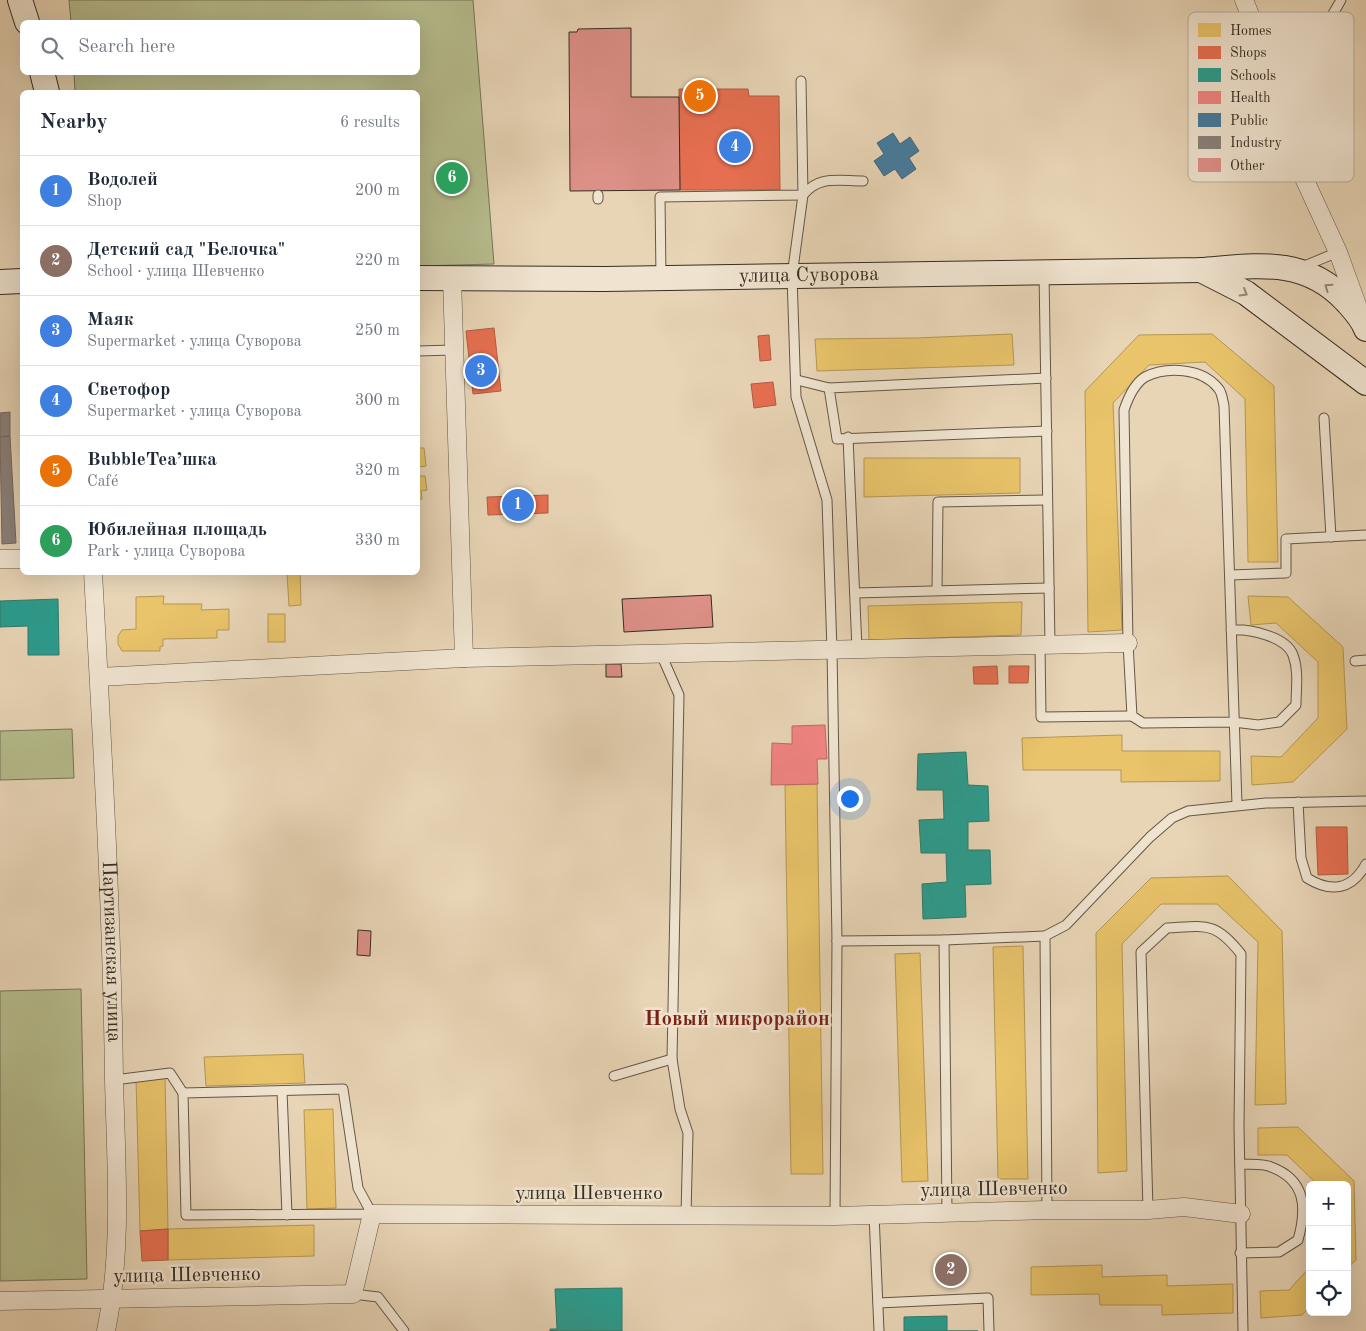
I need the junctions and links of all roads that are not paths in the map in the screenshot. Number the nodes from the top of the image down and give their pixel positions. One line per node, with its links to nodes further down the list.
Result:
1 (20, 0): 6 (street)
2 (1244, 0): 4 (street)
3 (1341, 0): 5 (lane)
4 (1249, 12)
5 (1334, 12)
6 (26, 20)
7 (43, 75): 9 (street)
8 (802, 81): 12 (lane)
9 (46, 90)
10 (863, 181): 12 (lane)
11 (1306, 182): 13 (street)
12 (803, 195): 17 (lane); 20 (lane)
13 (1338, 252): 14 (lane); 23 (street)
14 (1297, 269): 15 (street, улица Суворова); 23 (street, one-way to 14)
15 (1201, 270): 16 (street, улица Суворова); 28 (street, one-way to 28)
16 (1044, 272): 17 (street, улица Суворова); 26 (lane)
17 (792, 276): 20 (street, улица Суворова); 27 (lane)
18 (420, 278): 19 (street, улица Суворова)
19 (452, 278): 20 (street, улица Суворова); 24 (street)
20 (661, 278)
21 (20, 281): 22 (street)
22 (0, 282)
23 (1364, 325)
24 (453, 350): 25 (lane); 49 (street)
25 (420, 351)
26 (1046, 378): 29 (lane); 31 (lane)
27 (798, 380): 29 (lane); 47 (lane)
28 (1366, 383)
29 (829, 388): 32 (lane)
30 (1324, 418): 35 (lane)
31 (1046, 431): 32 (lane); 33 (lane)
32 (848, 437): 42 (lane)
33 (1047, 500): 40 (lane); 41 (lane)
34 (1366, 535): 35 (lane)
35 (1331, 537): 39 (lane)
36 (0, 559): 37 (street)
37 (20, 559)
38 (93, 575): 52 (street, Партизанская улица)
39 (1230, 575): 43 (lane); 44 (lane)
40 (1049, 588): 41 (lane); 45 (lane)
41 (937, 590): 42 (lane)
42 (855, 593): 46 (lane)
43 (1231, 630): 54 (lane); 54 (lane)
44 (1128, 644): 45 (street); 53 (lane)
45 (1045, 645): 46 (street); 53 (lane)
46 (858, 648): 47 (street)
47 (832, 650): 48 (street); 61 (lane)
48 (660, 654): 49 (street); 62 (lane)
49 (464, 658): 52 (street)
50 (1366, 660): 51 (lane)
51 (1355, 661)
52 (99, 677): 64 (street, Партизанская улица)
53 (1132, 716): 54 (lane)
54 (1234, 722): 57 (lane)
55 (1366, 801): 56 (lane)
56 (1298, 802): 57 (lane); 58 (lane)
57 (1237, 805): 59 (lane)
58 (1366, 864)
59 (1045, 936): 60 (lane); 68 (lane)
60 (944, 940): 61 (lane); 70 (lane)
61 (837, 941): 76 (lane)
62 (672, 1059): 63 (lane); 75 (lane)
63 (614, 1076)
64 (114, 1080): 66 (lane); 79 (street, Партизанская улица)
65 (282, 1090): 66 (lane); 71 (lane); 74 (lane)
66 (183, 1093): 74 (lane)
67 (1240, 1164): 69 (lane); 73 (lane); 77 (lane)
68 (1047, 1210): 69 (street, улица Шевченко); 70 (street, улица Шевченко)
69 (1148, 1210): 73 (street, улица Шевченко)
70 (947, 1212): 72 (street, улица Шевченко)
71 (372, 1214): 74 (lane); 75 (street, улица Шевченко); 78 (street)
72 (874, 1214): 76 (street, улица Шевченко); 81 (lane)
73 (1241, 1214): 77 (lane)
74 (287, 1215)
75 (686, 1215): 76 (street, улица Шевченко)
76 (836, 1216)
77 (1240, 1253): 86 (lane)
78 (353, 1294): 79 (street, улица Шевченко); 83 (lane)
79 (113, 1298): 80 (street, улица Шевченко); 82 (street, Партизанская улица)
80 (0, 1300)
81 (878, 1303): 84 (lane); 85 (lane)
82 (106, 1331)
83 (404, 1331)
84 (879, 1331)
85 (989, 1331)
86 (1242, 1331)

